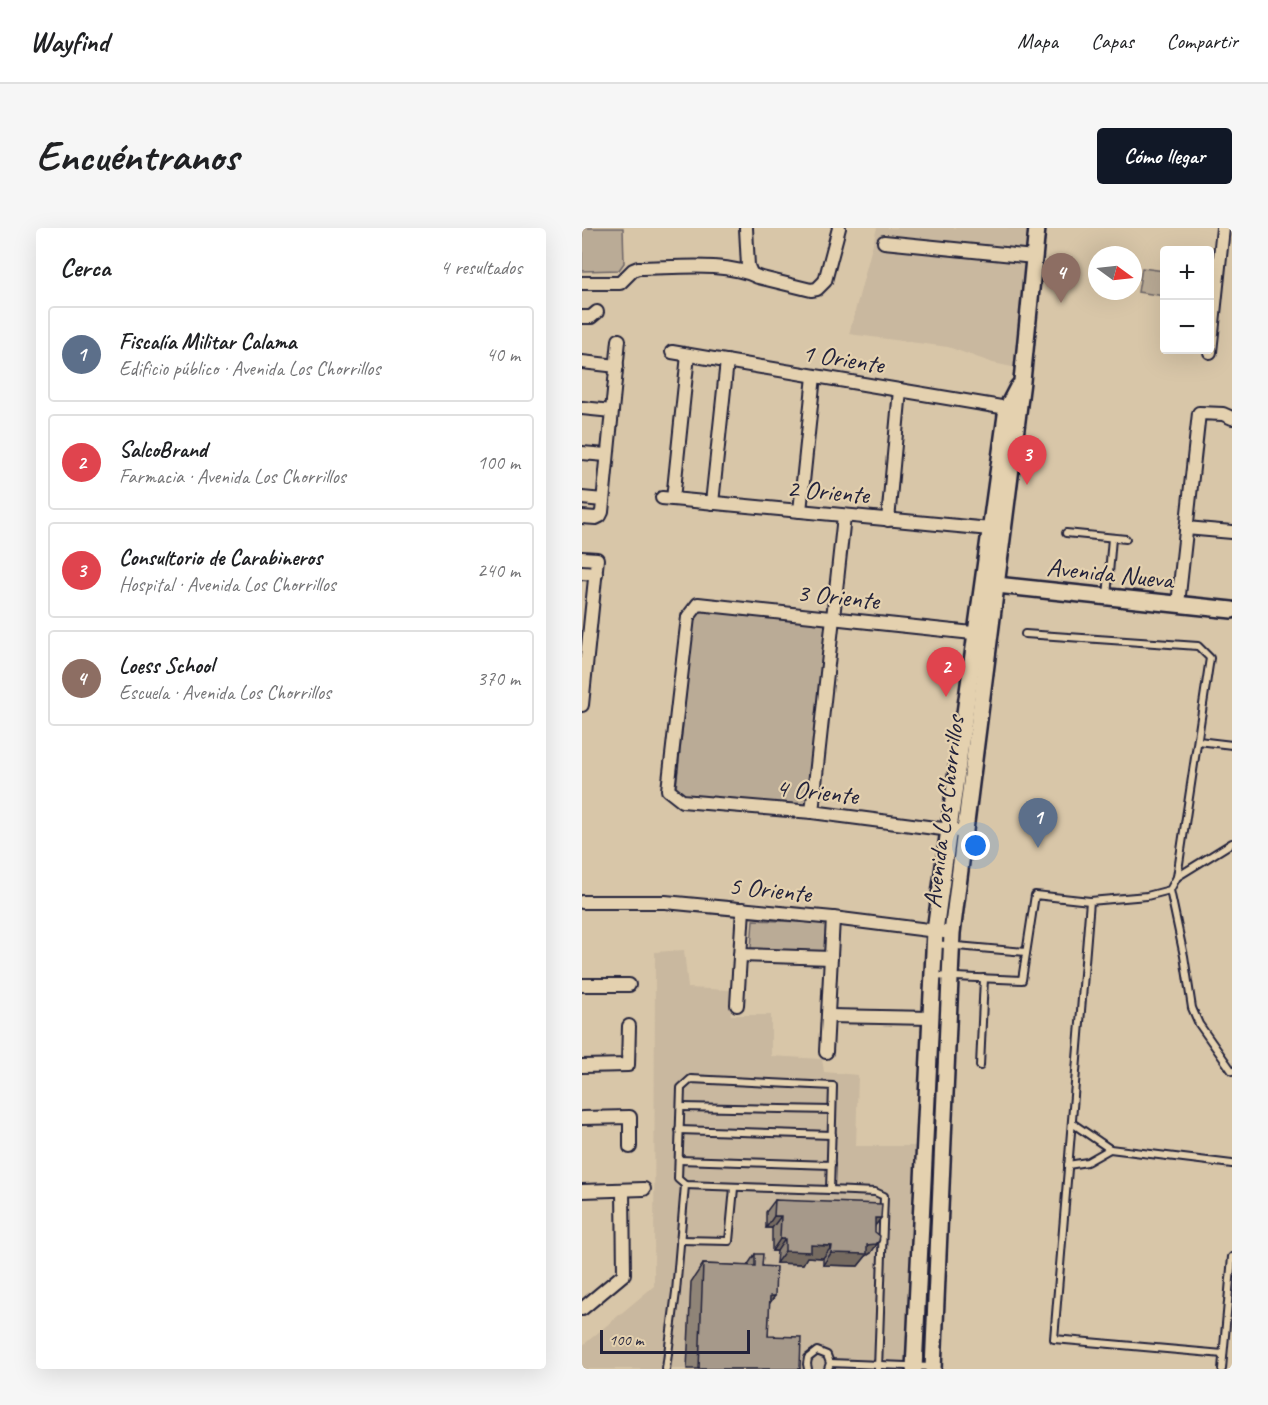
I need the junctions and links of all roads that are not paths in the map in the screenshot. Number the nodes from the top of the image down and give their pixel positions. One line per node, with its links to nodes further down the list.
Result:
1 (746, 228): 7 (street)
2 (839, 228): 7 (street)
3 (1037, 228): 6 (street, Avenida Los Chorrillos)
4 (1223, 228): 10 (street)
5 (884, 242): 6 (street)
6 (1034, 257): 19 (street, Avenida Los Chorrillos)
7 (751, 273): 8 (street)
8 (582, 283)
9 (597, 312): 11 (street)
10 (1214, 314)
11 (582, 316)
12 (619, 340): 17 (street)
13 (672, 352): 14 (street, 1 Oriente)
14 (688, 355): 15 (street, 1 Oriente); 29 (street, 2 Oriente)
15 (727, 361): 18 (street, 1 Oriente); 29 (street)
16 (582, 362): 17 (street)
17 (617, 366): 23 (street)
18 (814, 376): 20 (street, 1 Oriente); 30 (street)
19 (1022, 381): 22 (street); 43 (street, Avenida Los Chorrillos)
20 (900, 390): 22 (street, 1 Oriente); 33 (street)
21 (582, 408): 23 (street)
22 (1006, 408): 35 (street, Avenida Los Chorrillos)
23 (612, 411): 26 (street)
24 (1232, 418): 34 (street)
25 (582, 453): 26 (street)
26 (606, 455): 28 (street)
27 (582, 498): 28 (street)
28 (603, 500): 32 (street)
29 (712, 503): 30 (street, 2 Oriente)
30 (800, 511): 31 (street, 2 Oriente)
31 (844, 516): 33 (street, 2 Oriente); 48 (street)
32 (582, 517)
33 (888, 520): 35 (street, 2 Oriente)
34 (1186, 528): 36 (street); 45 (street)
35 (990, 529): 43 (street, Avenida Los Chorrillos)
36 (1232, 532)
37 (1066, 533): 38 (lane)
38 (1112, 538): 39 (lane); 44 (lane)
39 (1126, 539)
40 (582, 558): 42 (street)
41 (582, 573): 42 (street)
42 (596, 574): 47 (street)
43 (989, 585): 44 (street, Avenida Nueva); 49 (street, Avenida Los Chorrillos)
44 (1107, 597): 45 (street, Avenida Nueva)
45 (1178, 604): 46 (street, Avenida Nueva)
46 (1232, 609)
47 (587, 617): 51 (street)
48 (833, 618): 49 (street, 3 Oriente); 56 (street, 3 Oriente); 57 (street)
49 (983, 634): 53 (street, Avenida Los Chorrillos)
50 (1025, 634): 54 (lane)
51 (584, 665): 52 (street)
52 (582, 705)
53 (971, 719): 58 (street, Avenida Los Chorrillos); 59 (street, Avenida Los Chorrillos)
54 (1198, 741): 55 (lane); 61 (lane)
55 (1232, 745)
56 (668, 790): 57 (street, 4 Oriente)
57 (812, 812): 58 (street, 4 Oriente)
58 (949, 829): 59 (street, 4 Oriente); 67 (street, Avenida Los Chorrillos)
59 (965, 831): 68 (street, Avenida Los Chorrillos)
60 (1232, 843): 61 (lane)
61 (1177, 877): 62 (lane)
62 (1170, 890): 63 (lane); 84 (lane)
63 (1090, 901): 69 (lane); 88 (lane)
64 (582, 902): 65 (street, 5 Oriente)
65 (742, 909): 66 (street, 5 Oriente); 70 (street)
66 (833, 918): 67 (street, 5 Oriente); 71 (street)
67 (934, 937): 68 (street, 5 Oriente); 72 (street, Avenida Los Chorrillos)
68 (952, 939): 69 (lane); 73 (street, Avenida Los Chorrillos)
69 (1026, 952): 74 (lane)
70 (740, 955): 71 (street); 77 (street)
71 (831, 958): 78 (street)
72 (933, 976): 73 (lane); 79 (street, Avenida Los Chorrillos)
73 (950, 976): 74 (lane); 110 (street, Avenida Los Chorrillos)
74 (984, 978): 83 (lane)
75 (582, 985): 76 (street)
76 (629, 985)
77 (737, 1005)
78 (829, 1016): 79 (street); 81 (street)
79 (931, 1018): 109 (street, Avenida Los Chorrillos)
80 (629, 1026): 82 (street)
81 (826, 1052)
82 (582, 1066)
83 (980, 1066)
84 (1232, 1071)
85 (681, 1107): 86 (lane); 86 (lane); 89 (lane)
86 (832, 1110): 90 (lane)
87 (582, 1118): 91 (street)
88 (1072, 1123): 92 (lane); 96 (lane)
89 (679, 1130): 90 (lane); 93 (lane)
90 (832, 1135): 95 (lane)
91 (630, 1147)
92 (1110, 1149): 94 (lane); 96 (lane)
93 (679, 1160): 95 (lane); 97 (lane)
94 (1232, 1164)
95 (831, 1165): 101 (lane)
96 (1068, 1165): 106 (lane)
97 (685, 1185): 98 (lane); 103 (lane)
98 (734, 1188): 101 (lane); 103 (lane)
99 (644, 1189): 100 (street)
100 (623, 1190): 102 (street); 105 (street)
101 (830, 1190): 108 (lane)
102 (582, 1191)
103 (680, 1240): 111 (lane)
104 (1232, 1257): 106 (lane)
105 (582, 1309)
106 (1223, 1354): 113 (lane)
107 (829, 1366): 108 (lane); 112 (lane)
108 (878, 1367): 109 (lane)
109 (914, 1368): 110 (lane)
110 (933, 1368)
111 (666, 1369)
112 (808, 1369)
113 (1222, 1369)

